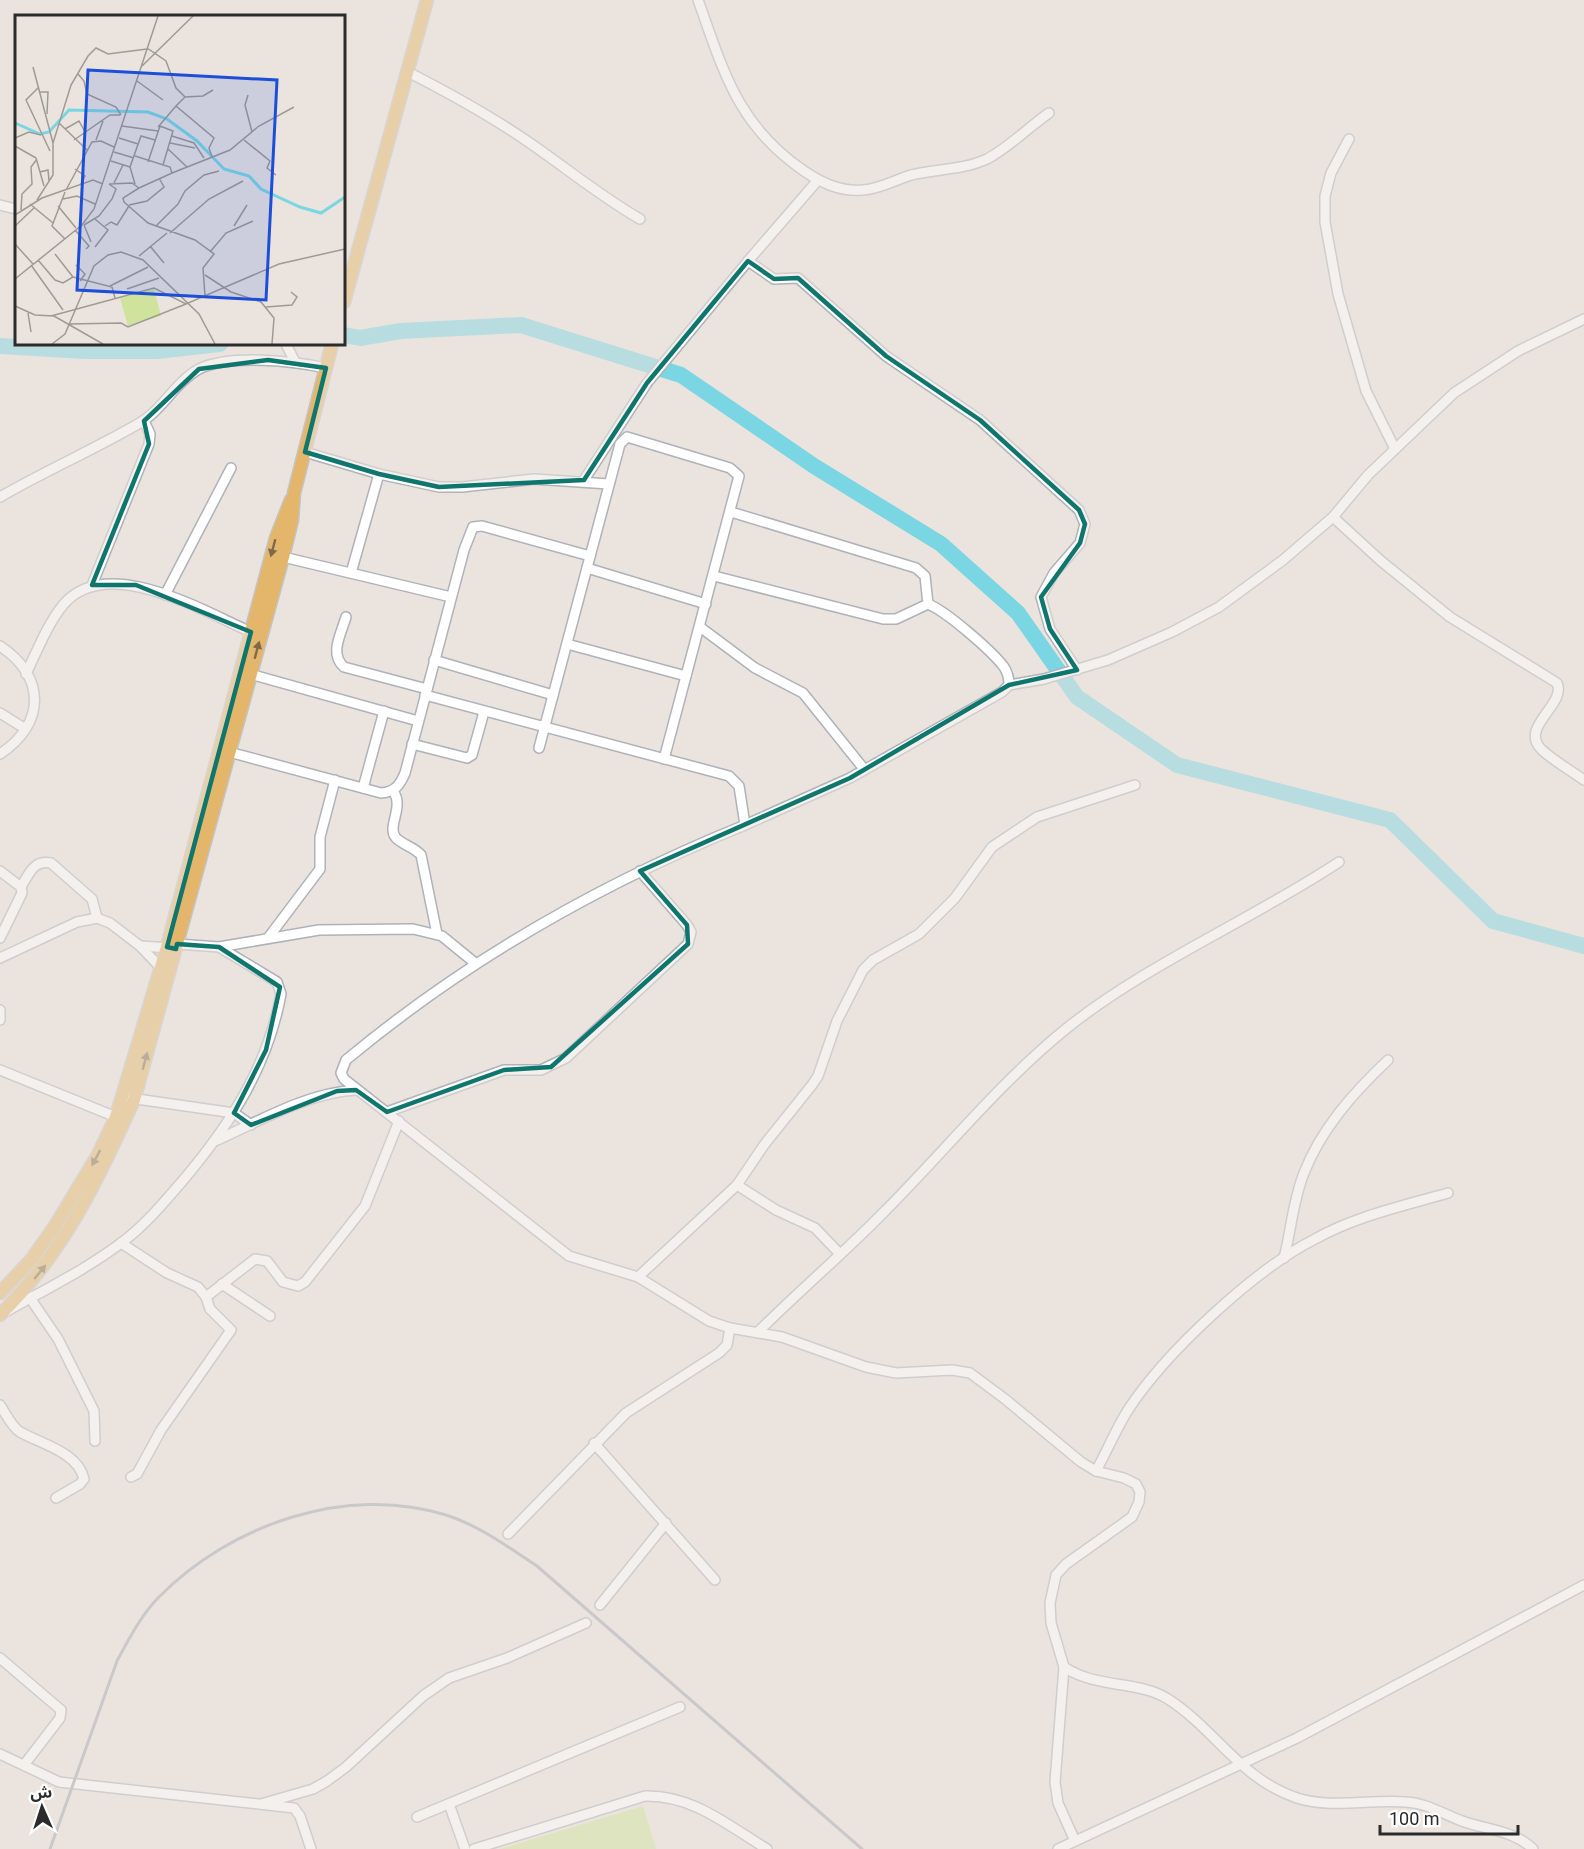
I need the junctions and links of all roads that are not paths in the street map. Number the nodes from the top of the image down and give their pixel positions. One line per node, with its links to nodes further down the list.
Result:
1 (427, 0): 3 (main road)
2 (698, 0): 6 (street)
3 (408, 72): 9 (street); 11 (main road)
4 (1049, 113): 6 (street)
5 (1349, 139): 18 (street)
6 (818, 180): 10 (street)
7 (0, 205): 8 (street)
8 (15, 209)
9 (640, 219)
10 (748, 261): 22 (street); 44 (street)
11 (345, 298)
12 (1584, 319): 18 (street)
13 (287, 345): 15 (street)
14 (332, 345): 16 (main road)
15 (296, 362): 16 (street); 17 (street)
16 (326, 368): 19 (main road)
17 (144, 421): 25 (street); 33 (street)
18 (1395, 449): 27 (street)
19 (304, 452): 21 (street); 24 (main road)
20 (231, 468): 34 (street)
21 (379, 474): 22 (street); 31 (street)
22 (584, 480): 23 (street)
23 (609, 484): 26 (street); 28 (street)
24 (294, 494): 29 (main road); 40 (main road, one-way to 40)
25 (0, 496)
26 (731, 512): 32 (street); 37 (street)
27 (1333, 517): 44 (street); 64 (street)
28 (590, 556): 30 (street); 35 (street)
29 (283, 557): 31 (street); 46 (main road, one-way to 29)
30 (587, 568): 36 (street); 41 (street)
31 (351, 573): 35 (street)
32 (714, 576): 36 (street); 37 (street)
33 (92, 585): 34 (street); 45 (street)
34 (165, 595): 40 (street)
35 (451, 597): 43 (street)
36 (706, 604): 39 (street)
37 (928, 604): 48 (street)
38 (345, 617): 49 (street)
39 (700, 627): 47 (street); 62 (street)
40 (251, 632): 78 (main road)
41 (567, 644): 47 (street); 50 (street)
42 (0, 645): 45 (street)
43 (434, 660): 49 (street); 50 (street)
44 (1077, 670): 48 (street)
45 (26, 674): 55 (street)
46 (250, 674): 51 (street); 59 (main road)
47 (686, 676): 61 (street)
48 (1009, 685): 62 (street)
49 (426, 692): 52 (street); 54 (street)
50 (553, 695): 56 (street)
51 (384, 711): 54 (street); 66 (street)
52 (484, 712): 56 (street); 57 (street)
53 (0, 713): 55 (street)
54 (418, 721): 57 (street)
55 (24, 728): 60 (street)
56 (544, 729): 58 (street); 61 (street)
57 (412, 744): 67 (street)
58 (539, 748)
59 (229, 752): 63 (street); 78 (main road)
60 (0, 754)
61 (664, 759): 68 (street)
62 (864, 770): 68 (street)
63 (335, 780): 66 (street); 76 (street)
64 (1584, 780)
65 (1135, 785): 95 (street)
66 (363, 788): 67 (street)
67 (393, 790): 74 (street)
68 (745, 825): 71 (street)
69 (1339, 862): 98 (street)
70 (0, 871): 72 (street)
71 (640, 871): 81 (street); 89 (street)
72 (21, 887): 73 (street); 75 (street)
73 (97, 918): 77 (street); 80 (street)
74 (437, 934): 76 (street); 81 (street)
75 (0, 938)
76 (268, 938): 79 (street)
77 (140, 946): 78 (street); 82 (street)
78 (173, 947): 79 (street); 82 (main road)
79 (219, 947): 90 (street)
80 (0, 958)
81 (475, 963): 87 (street)
82 (165, 971): 88 (main road)
83 (0, 1010): 84 (street)
84 (0, 1020)
85 (1389, 1060): 99 (street)
86 (0, 1070): 91 (street)
87 (356, 1090): 89 (street); 93 (street)
88 (128, 1098): 90 (street); 91 (main road); 105 (main road, one-way to 88)
89 (387, 1112): 92 (street)
90 (234, 1113): 93 (street); 94 (street)
91 (116, 1117): 102 (main road, one-way to 102)
92 (399, 1121): 100 (street); 101 (street)
93 (251, 1125): 94 (street)
94 (215, 1141): 97 (street)
95 (737, 1185): 98 (street); 100 (street)
96 (1448, 1193): 99 (street)
97 (121, 1243): 103 (street); 104 (street)
98 (840, 1254): 108 (street)
99 (1284, 1258): 112 (street)
100 (638, 1277): 107 (street)
101 (222, 1284): 103 (street); 106 (street)
102 (0, 1293)
103 (207, 1297): 113 (street)
104 (30, 1298): 105 (street); 110 (street)
105 (0, 1315)
106 (270, 1316)
107 (730, 1328): 108 (street); 111 (street)
108 (759, 1331): 112 (street)
109 (0, 1405): 114 (street)
110 (95, 1441)
111 (594, 1443): 115 (street); 116 (street)
112 (1096, 1471): 122 (street)
113 (131, 1478)
114 (56, 1498)
115 (666, 1523): 117 (street); 119 (street)
116 (508, 1534)
117 (715, 1580)
118 (1584, 1585): 126 (street)
119 (600, 1605)
120 (586, 1623): 127 (street)
121 (0, 1658): 125 (street)
122 (1064, 1667): 126 (street); 130 (street)
123 (680, 1707): 128 (street)
124 (0, 1754): 125 (street)
125 (24, 1765): 127 (street)
126 (1241, 1766): 130 (street); 136 (street)
127 (261, 1804): 131 (street)
128 (449, 1804): 129 (street); 132 (street)
129 (417, 1817)
130 (1075, 1841): 135 (street)
131 (311, 1849)
132 (465, 1849)
133 (474, 1849): 134 (street)
134 (767, 1849)
135 (1058, 1849)
136 (1533, 1849)

